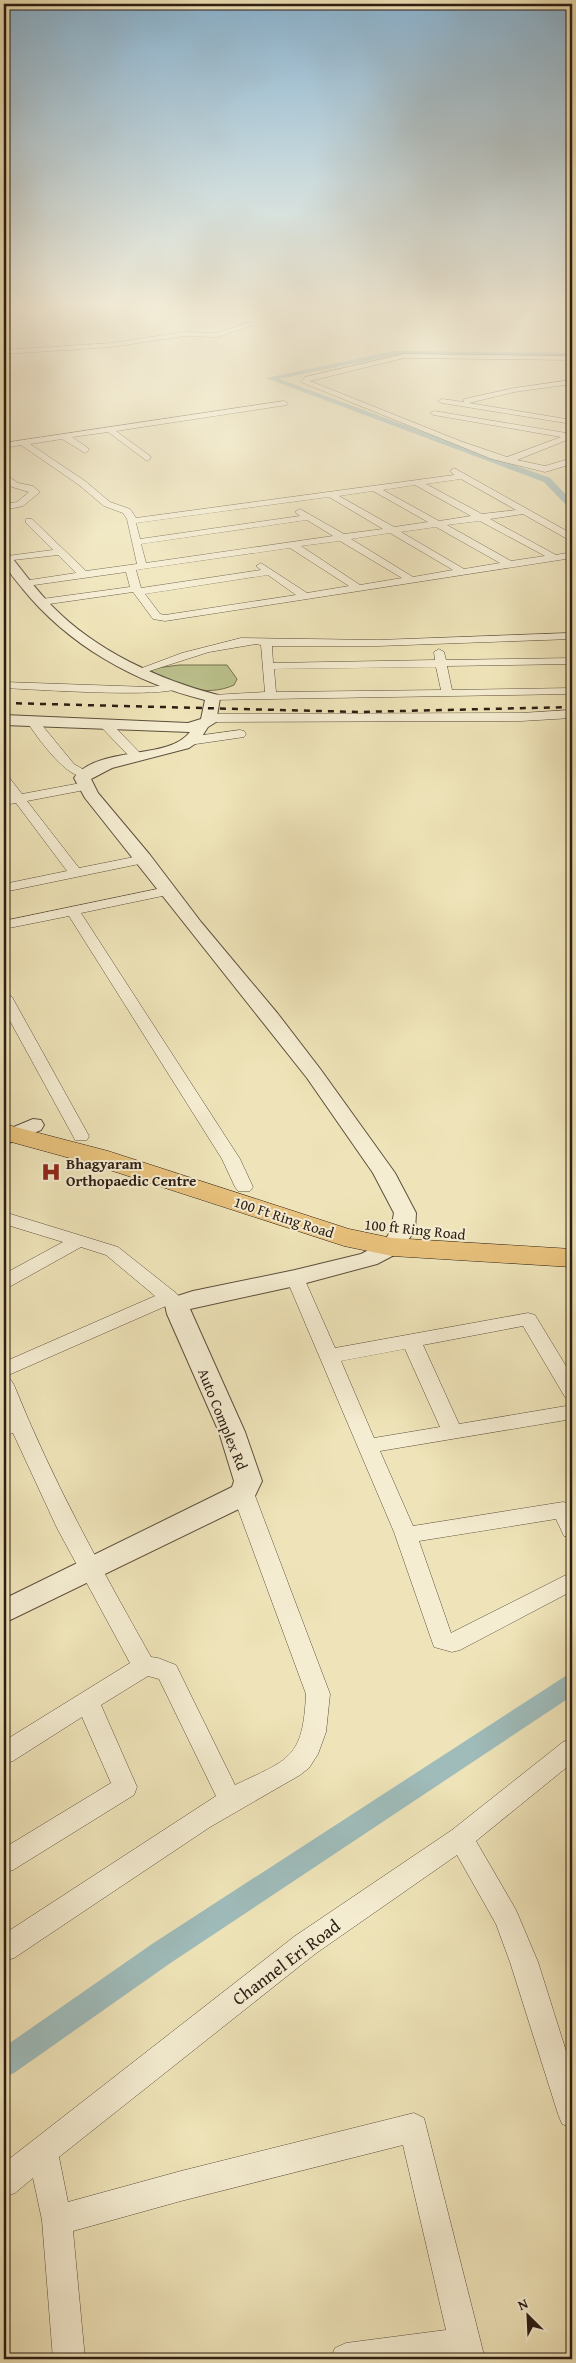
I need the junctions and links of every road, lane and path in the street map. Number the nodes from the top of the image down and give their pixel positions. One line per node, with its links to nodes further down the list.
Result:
1 (201, 415): 6 (street)
2 (386, 415): 14 (street)
3 (453, 415): 9 (street)
4 (532, 415): 5 (street)
5 (572, 422)
6 (109, 429): 8 (street); 13 (street)
7 (4, 436): 10 (street)
8 (64, 436): 10 (street); 12 (street)
9 (571, 436): 14 (street)
10 (18, 443): 11 (street); 28 (street)
11 (4, 445)
12 (85, 450)
13 (147, 458)
14 (508, 460): 15 (street)
15 (570, 463)
16 (452, 469): 18 (street)
17 (4, 476): 23 (street)
18 (463, 476): 19 (street); 24 (street)
19 (416, 482): 20 (street); 26 (street)
20 (374, 488): 21 (street); 29 (street)
21 (330, 494): 22 (street); 30 (street)
22 (280, 500): 25 (street); 28 (street)
23 (4, 507)
24 (526, 511): 26 (street); 32 (street)
25 (310, 517): 31 (street); 33 (street)
26 (481, 518): 29 (street); 39 (street)
27 (29, 520): 35 (street)
28 (132, 520): 33 (street)
29 (439, 524): 30 (street); 40 (street)
30 (393, 530): 31 (street); 44 (street)
31 (344, 537): 34 (street); 46 (street)
32 (572, 538)
33 (136, 542): 41 (street)
34 (292, 545): 36 (street); 48 (street)
35 (60, 552): 38 (street); 45 (street)
36 (240, 552): 41 (street); 43 (street)
37 (572, 555): 39 (street)
38 (5, 557): 47 (street)
39 (555, 558): 40 (street)
40 (510, 565): 44 (street)
41 (142, 566): 42 (street)
42 (130, 568): 45 (street); 49 (street)
43 (269, 572): 49 (street); 50 (street)
44 (463, 572): 46 (street)
45 (84, 575): 47 (street)
46 (412, 580): 48 (street)
47 (26, 583): 51 (street)
48 (358, 588): 50 (street)
49 (138, 591): 50 (street); 51 (street)
50 (305, 596)
51 (42, 602): 58 (street)
52 (572, 636): 53 (street)
53 (436, 642): 54 (street); 56 (street)
54 (268, 643): 57 (street); 58 (street)
55 (572, 661): 56 (street)
56 (442, 663): 57 (street); 62 (street)
57 (268, 666): 63 (street)
58 (140, 671): 60 (street)
59 (4, 685): 60 (street)
60 (175, 687): 64 (street)
61 (572, 691): 62 (street)
62 (447, 694): 63 (street)
63 (271, 695): 64 (street)
64 (213, 698): 67 (street)
65 (572, 714): 67 (street)
66 (4, 720): 68 (street)
67 (206, 721): 69 (street); 71 (street)
68 (33, 722): 69 (street); 74 (street)
69 (105, 724): 72 (street)
70 (240, 734): 71 (street)
71 (189, 741): 72 (street)
72 (137, 757): 74 (street)
73 (4, 779): 75 (street)
74 (86, 780): 75 (street); 77 (street)
75 (18, 798): 76 (street); 78 (street)
76 (4, 801)
77 (144, 859): 78 (street); 80 (street)
78 (76, 873): 79 (street)
79 (4, 888)
80 (167, 891): 81 (street); 88 (street)
81 (73, 911): 82 (street); 86 (street)
82 (4, 926)
83 (4, 997): 85 (street)
84 (12, 1130): 85 (main road, 100 ft Ring Road); 88 (main road, 100 Ft Ring Road)
85 (81, 1136): 86 (main road, 100 ft Ring Road)
86 (244, 1187): 88 (main road, 100 ft Ring Road)
87 (4, 1218): 89 (street)
88 (398, 1239): 90 (main road, 100 ft Ring Road); 91 (main road, 100 Ft Ring Road); 92 (street)
89 (77, 1242): 93 (street); 94 (street)
90 (572, 1242)
91 (572, 1258)
92 (294, 1278): 94 (street); 96 (street)
93 (4, 1282)
94 (173, 1301): 97 (street); 104 (street, Auto Complex Rd)
95 (411, 1341): 96 (street); 99 (street); 102 (street)
96 (330, 1356): 103 (street)
97 (4, 1370)
98 (4, 1385): 101 (street)
99 (572, 1392)
100 (572, 1412): 102 (street)
101 (11, 1426): 108 (street)
102 (453, 1432): 103 (street)
103 (368, 1446): 107 (street)
104 (243, 1493): 108 (street, Auto Complex Rd); 115 (street)
105 (567, 1509): 106 (street); 107 (street)
106 (572, 1530)
107 (406, 1535): 109 (street)
108 (91, 1571): 110 (street, Auto Complex Rd); 111 (street)
109 (572, 1581)
110 (4, 1612)
111 (144, 1666): 112 (street); 115 (street)
112 (87, 1700): 114 (street); 117 (street)
113 (572, 1749): 116 (street, Channel Eri Road)
114 (4, 1754)
115 (230, 1800): 118 (street)
116 (461, 1838): 119 (street); 120 (street, Channel Eri Road)
117 (4, 1862)
118 (4, 1949)
119 (572, 2114)
120 (43, 2152): 121 (street, Channel Eri Road); 122 (street)
121 (4, 2182)
122 (57, 2220): 123 (street); 124 (street)
123 (467, 2351): 125 (street)
124 (69, 2359)
125 (346, 2359)

